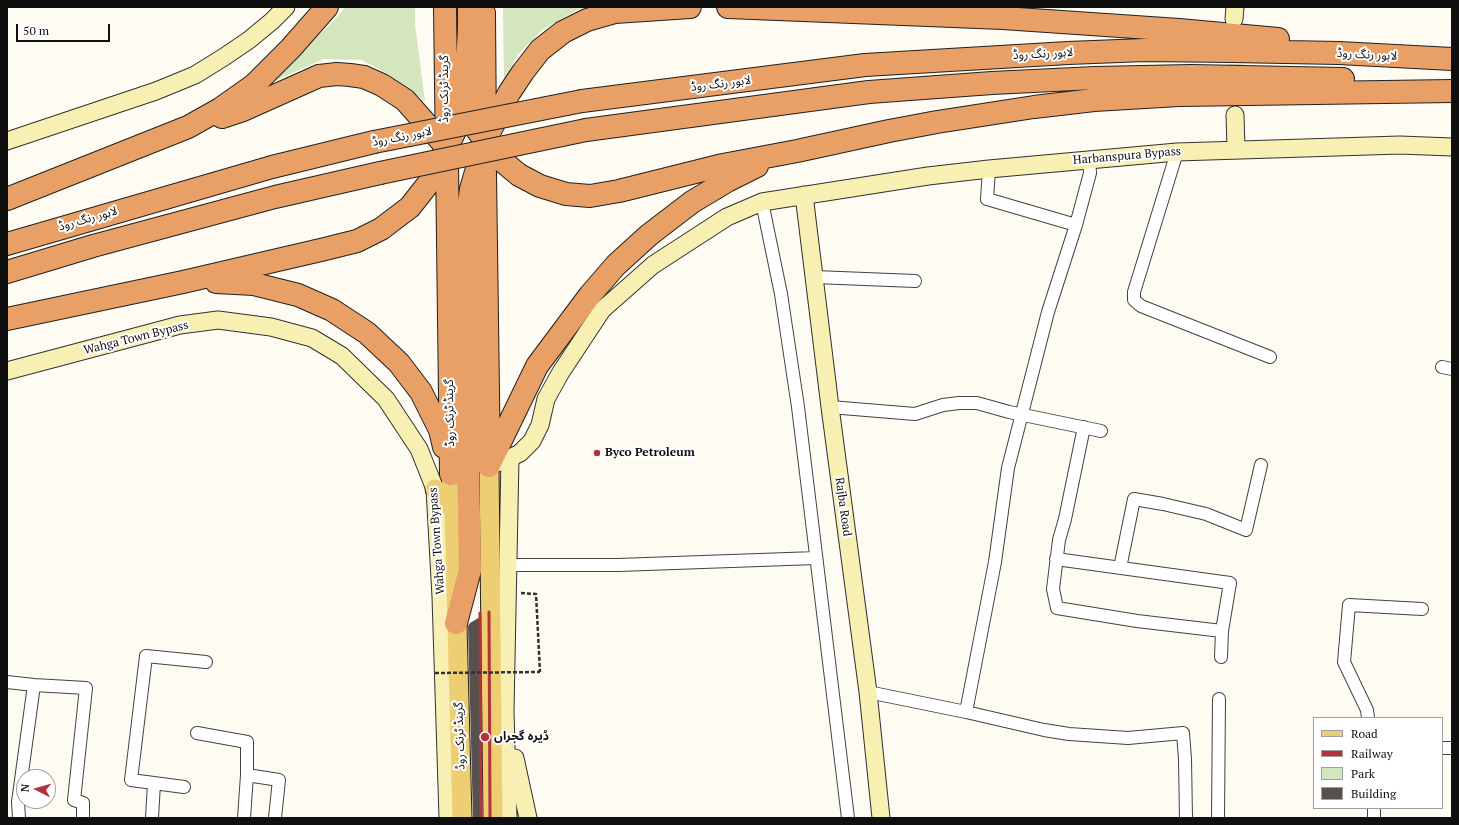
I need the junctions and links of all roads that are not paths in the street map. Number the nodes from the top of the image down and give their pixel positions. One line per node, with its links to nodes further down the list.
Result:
1 (286, 7): 15 (street)
2 (327, 7): 14 (highway)
3 (444, 7): 9 (highway, گرینڈ ٹرنک روڈ)
4 (469, 7): 12 (highway)
5 (484, 7): 16 (highway)
6 (690, 7): 16 (highway)
7 (728, 7): 8 (highway)
8 (1452, 58): 30 (highway, لاہور رنگ روڈ, bridge)
9 (446, 62): 12 (highway); 17 (highway, گرینڈ ٹرنک روڈ)
10 (1452, 84): 31 (highway, لاہور رنگ روڈ, bridge)
11 (1452, 91): 21 (highway)
12 (463, 103): 16 (highway); 17 (highway)
13 (1235, 114): 19 (street)
14 (188, 128): 17 (highway); 26 (highway)
15 (7, 141)
16 (485, 141): 21 (highway); 24 (highway); 28 (highway)
17 (446, 147): 24 (highway); 34 (highway); 45 (highway, گرینڈ ٹرنک روڈ)
18 (1452, 148): 19 (street, Harbanspura Bypass)
19 (1236, 149): 20 (street, Harbanspura Bypass)
20 (1178, 152): 22 (street, Harbanspura Bypass); 36 (street)
21 (780, 154): 44 (highway)
22 (1089, 159): 23 (street, Harbanspura Bypass); 29 (street)
23 (989, 169): 25 (street, Harbanspura Bypass); 29 (street)
24 (471, 189): 28 (highway); 53 (highway)
25 (804, 195): 27 (street, Harbanspura Bypass); 32 (street, Rajba Road)
26 (7, 199)
27 (762, 202): 42 (street, Harbanspura Bypass); 48 (street)
28 (485, 219): 44 (highway)
29 (1076, 224): 39 (street)
30 (7, 244)
31 (7, 272)
32 (815, 277): 33 (street); 38 (street, Rajba Road)
33 (915, 281)
34 (183, 282): 35 (highway); 45 (highway)
35 (7, 318)
36 (1270, 357)
37 (7, 371): 46 (street, Wahga Town Bypass)
38 (830, 407): 39 (street); 59 (street, Rajba Road)
39 (1021, 414): 40 (street); 62 (street)
40 (1084, 427): 41 (street); 49 (street)
41 (1101, 431)
42 (510, 458): 44 (street, Harbanspura Bypass); 50 (street)
43 (1260, 465): 51 (street)
44 (489, 466): 77 (main road)
45 (451, 474): 47 (main road, گرینڈ ٹرنک روڈ)
46 (435, 490): 47 (main road); 68 (street, Wahga Town Bypass)
47 (454, 510): 53 (main road, گرینڈ ٹرنک روڈ)
48 (816, 558): 50 (street); 80 (street)
49 (1056, 559): 51 (street); 54 (street)
50 (508, 565): 61 (street)
51 (1120, 568): 54 (street)
52 (1422, 609): 63 (street)
53 (456, 623): 76 (main road, گرینڈ ٹرنک روڈ)
54 (1222, 631): 55 (street)
55 (1221, 657)
56 (206, 662): 66 (street)
57 (7, 682): 58 (street)
58 (34, 685): 69 (street); 70 (street)
59 (868, 692): 62 (street); 81 (street, Rajba Road)
60 (1219, 699): 83 (street)
61 (505, 711): 78 (street); 79 (street)
62 (966, 712): 82 (street)
63 (1368, 717)
64 (197, 733): 65 (street)
65 (247, 775): 72 (street); 73 (street)
66 (154, 783): 67 (street); 71 (street)
67 (184, 787)
68 (448, 788): 74 (street); 75 (street, Wahga Town Bypass)
69 (19, 818)
70 (83, 818)
71 (152, 818)
72 (244, 818)
73 (275, 818)
74 (439, 818)
75 (448, 818)
76 (462, 818)
77 (493, 818)
78 (508, 818)
79 (528, 818)
80 (848, 818)
81 (881, 818)
82 (1186, 818)
83 (1218, 818)

